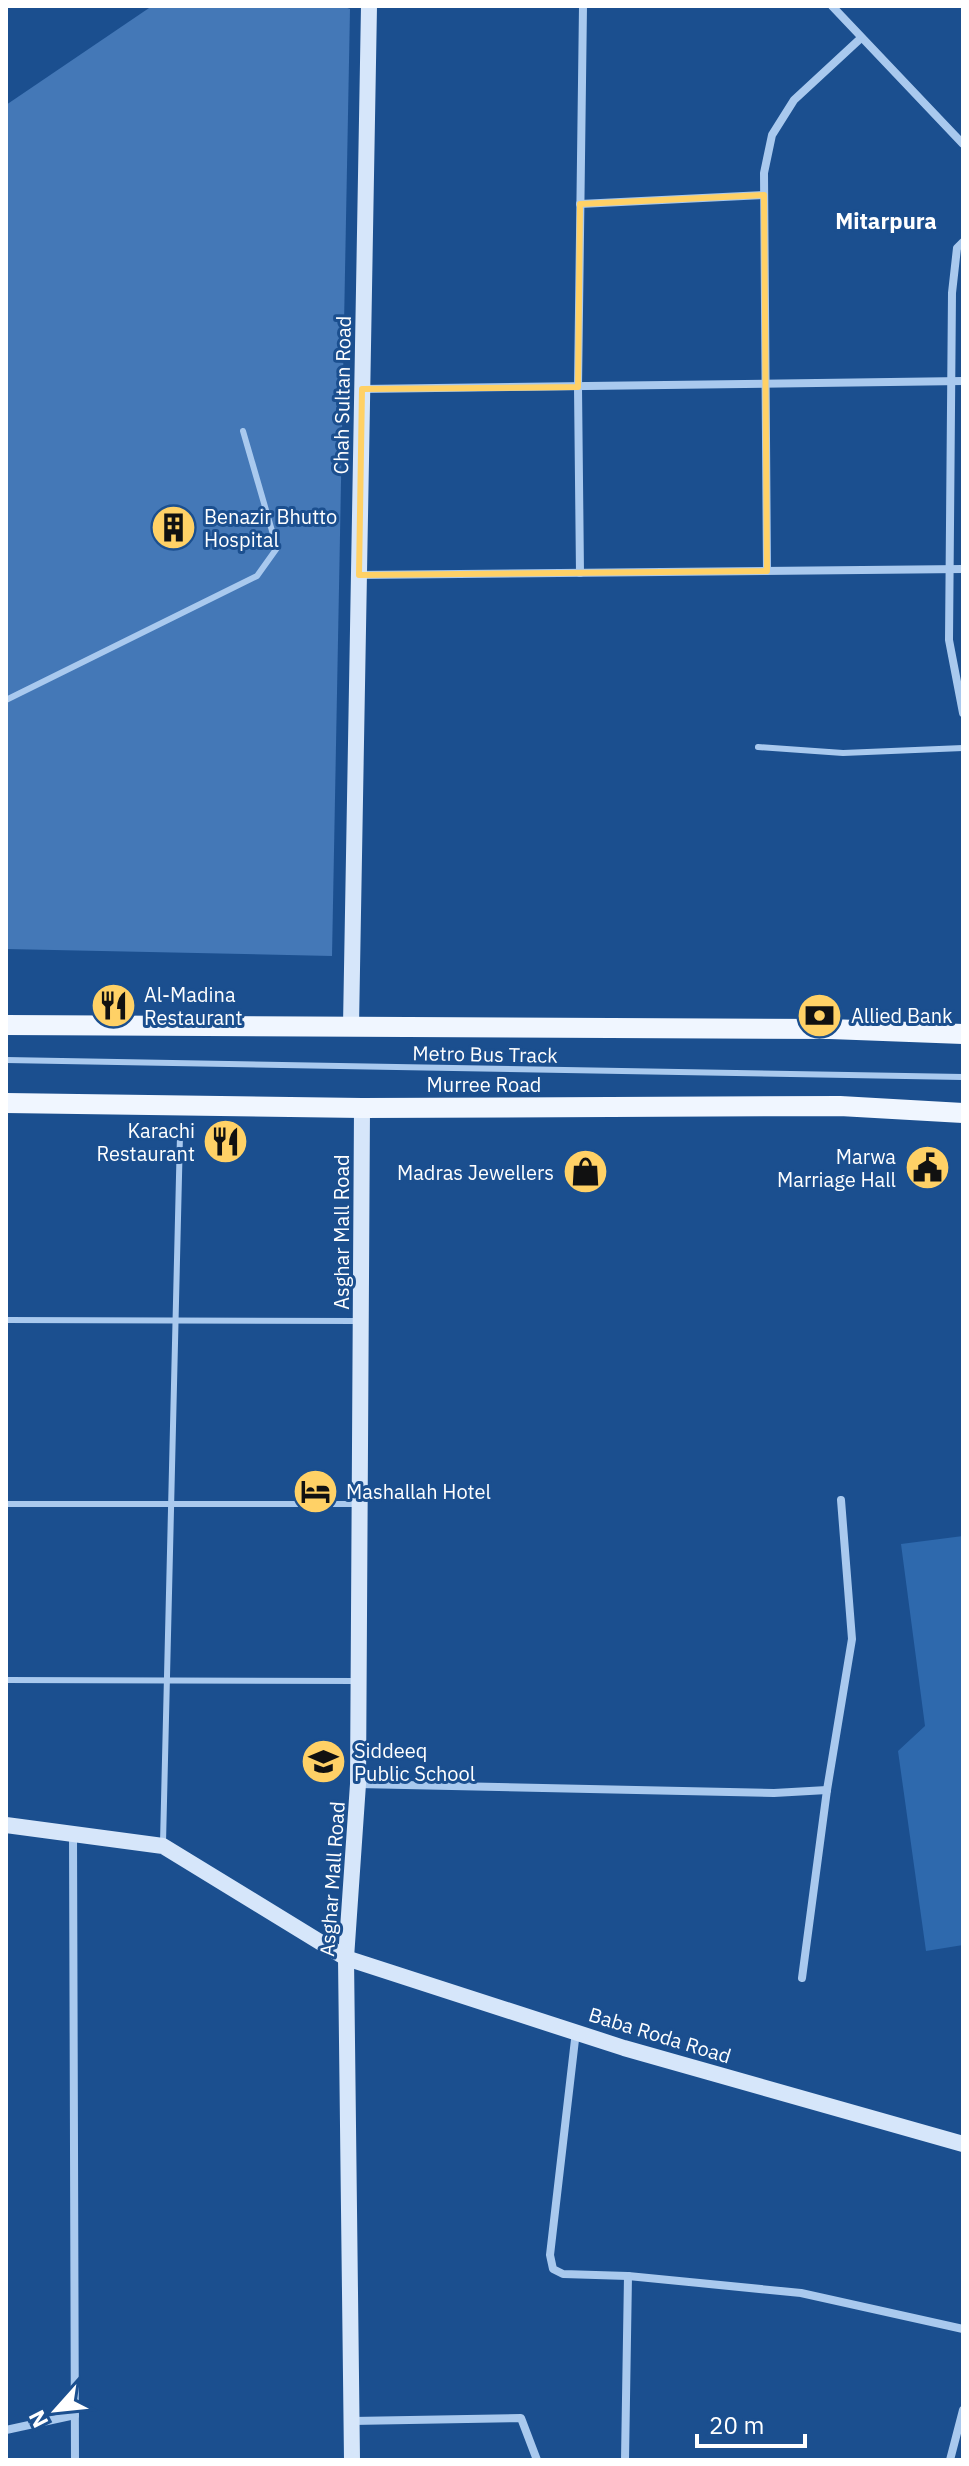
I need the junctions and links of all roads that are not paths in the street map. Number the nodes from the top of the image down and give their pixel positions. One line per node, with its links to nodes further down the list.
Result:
1 (369, 6): 13 (main road, Chah Sultan Road)
2 (583, 6): 7 (street)
3 (832, 6): 4 (street)
4 (861, 38): 5 (street); 6 (street)
5 (963, 144)
6 (764, 195): 7 (street); 11 (street)
7 (580, 204): 12 (street)
8 (963, 242): 9 (street)
9 (950, 381): 10 (street); 11 (street); 15 (street)
10 (963, 381)
11 (763, 384): 12 (street); 17 (street)
12 (578, 387): 13 (street); 18 (street)
13 (362, 389): 19 (main road, Chah Sultan Road)
14 (243, 431): 20 (lane)
15 (949, 569): 16 (street); 17 (street); 21 (street)
16 (963, 569)
17 (767, 571): 18 (street)
18 (580, 573): 19 (street)
19 (359, 575): 25 (main road, Chah Sultan Road)
20 (6, 700)
21 (963, 713)
22 (758, 747): 23 (lane)
23 (963, 748)
24 (6, 1025): 25 (main road)
25 (351, 1026): 26 (main road)
26 (963, 1034)
27 (6, 1060): 28 (lane, Metro Bus Track)
28 (963, 1077)
29 (6, 1103): 30 (main road, Murree Road)
30 (362, 1108): 31 (main road, Murree Road); 35 (main road, Asghar Mall Road)
31 (963, 1113)
32 (180, 1135): 34 (lane)
33 (6, 1320): 34 (lane)
34 (176, 1321): 35 (lane); 39 (lane)
35 (360, 1321): 38 (main road, Asghar Mall Road)
36 (841, 1500): 44 (street)
37 (6, 1504): 39 (lane)
38 (360, 1504): 39 (lane); 42 (main road, Asghar Mall Road)
39 (171, 1505): 41 (lane)
40 (6, 1680): 41 (lane)
41 (167, 1680): 42 (lane); 47 (lane)
42 (359, 1681): 43 (main road, Asghar Mall Road)
43 (358, 1784): 44 (street); 48 (main road, Asghar Mall Road)
44 (827, 1790): 49 (street)
45 (6, 1825): 46 (main road)
46 (73, 1834): 47 (main road); 55 (street)
47 (163, 1846): 48 (main road, Baba Roda Road)
48 (346, 1958): 50 (main road, Baba Roda Road); 56 (main road, Asghar Mall Road)
49 (802, 1978)
50 (576, 2030): 51 (main road, Baba Roda Road); 52 (street)
51 (963, 2144)
52 (628, 2276): 53 (street); 61 (street)
53 (963, 2329)
54 (963, 2410): 62 (street)
55 (75, 2415): 57 (street); 58 (street)
56 (352, 2421): 59 (main road, Asghar Mall Road); 60 (street)
57 (6, 2430)
58 (75, 2460)
59 (352, 2460)
60 (537, 2460)
61 (625, 2460)
62 (950, 2460)

